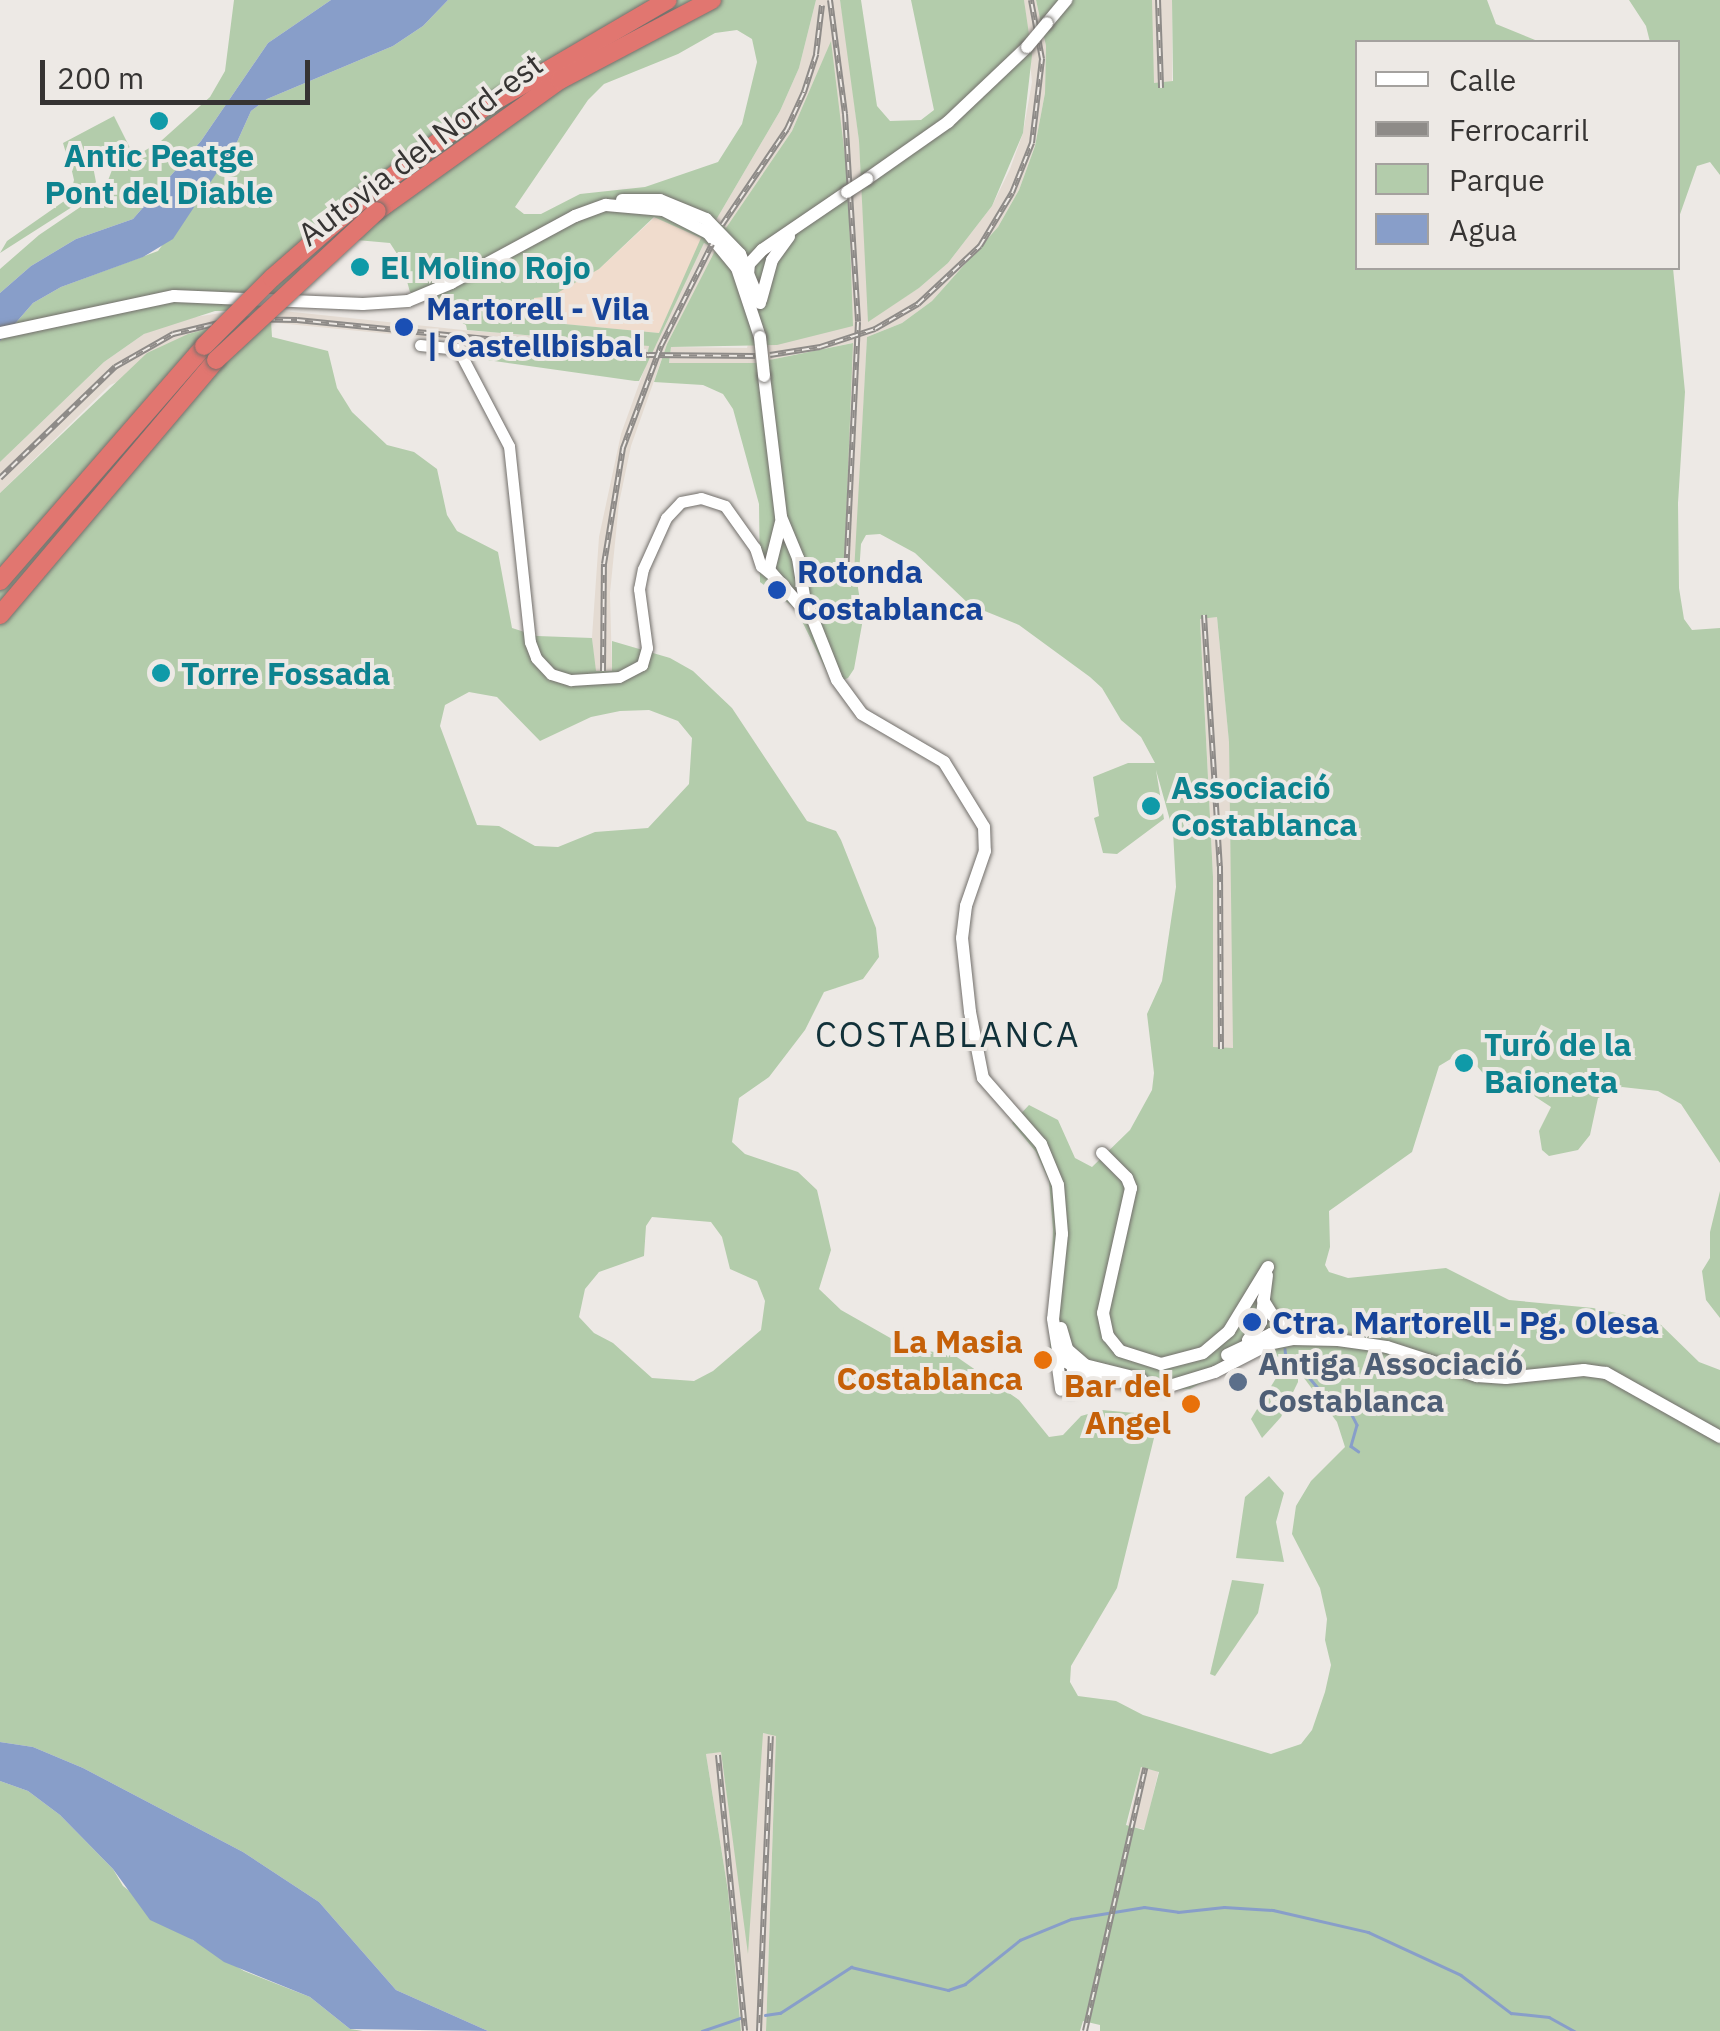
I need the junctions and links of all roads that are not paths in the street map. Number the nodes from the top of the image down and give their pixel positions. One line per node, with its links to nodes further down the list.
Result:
1 (668, 0): 4 (highway, Autovia del Nord-est)
2 (712, 0): 4 (highway, Autovia del Nord-est)
3 (1066, 0): 8 (main road, bridge)
4 (370, 204): 15 (highway, Autovia del Nord-est, bridge)
5 (606, 205): 6 (main road); 7 (main road); 12 (main road)
6 (691, 222): 9 (main road); 10 (main road)
7 (736, 249): 8 (main road); 9 (main road)
8 (767, 255): 9 (main road); 11 (main road)
9 (748, 269): 10 (main road); 11 (main road)
10 (749, 295): 13 (main road)
11 (760, 305): 13 (main road)
12 (0, 333)
13 (760, 337): 16 (main road, bridge)
14 (420, 345): 17 (street)
15 (210, 353): 22 (highway, Autovia del Nord-est); 23 (highway, Autovia del Nord-est)
16 (781, 517): 18 (main road); 19 (main road)
17 (753, 546): 18 (street); 21 (street)
18 (774, 550): 19 (main road); 21 (main road)
19 (794, 552): 20 (main road)
20 (798, 568): 21 (main road); 24 (main road)
21 (774, 576): 24 (main road)
22 (0, 581)
23 (0, 615)
24 (812, 620): 32 (main road)
25 (1102, 1153): 27 (main road)
26 (1268, 1267): 27 (main road)
27 (1257, 1298): 28 (main road)
28 (1267, 1319): 29 (main road); 30 (main road); 33 (main road)
29 (1304, 1329): 30 (main road); 34 (main road)
30 (1271, 1334): 31 (main road); 33 (main road)
31 (1292, 1338): 33 (main road); 34 (main road)
32 (1061, 1344): 35 (main road); 36 (main road)
33 (1249, 1346): 37 (main road)
34 (1386, 1347): 38 (main road)
35 (1105, 1371): 36 (main road); 37 (main road)
36 (1067, 1382): 37 (main road)
37 (1178, 1384)
38 (1720, 1437)

